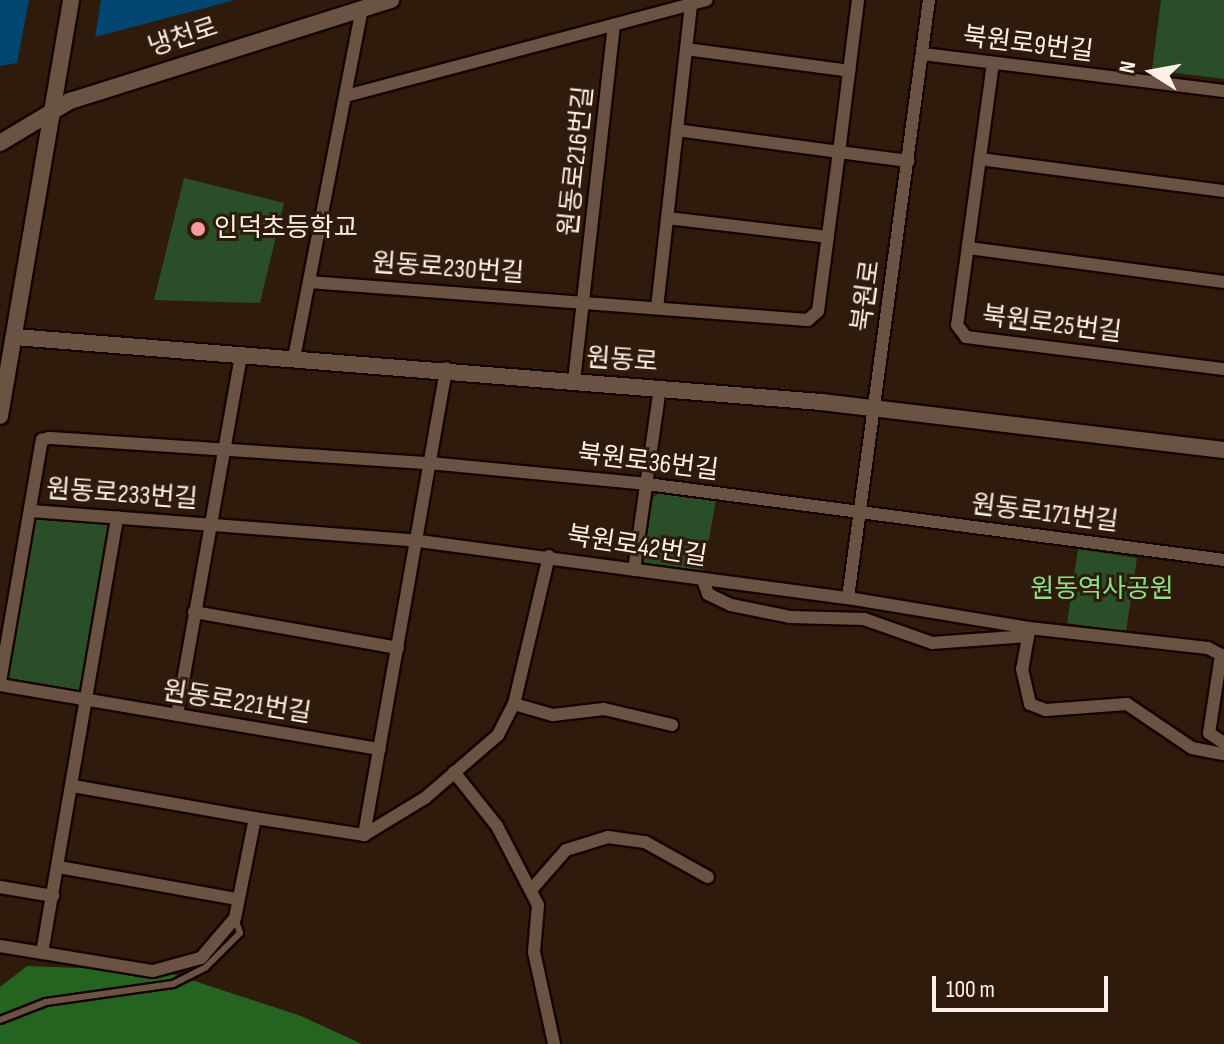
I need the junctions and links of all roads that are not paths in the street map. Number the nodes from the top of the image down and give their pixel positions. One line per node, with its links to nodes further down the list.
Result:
1 (71, 0): 15 (street)
2 (391, 0): 7 (street, 냉천로)
3 (706, 0): 6 (street)
4 (858, 0): 12 (street)
5 (929, 0): 10 (street, 북원로)
6 (691, 4): 8 (street); 9 (street)
7 (362, 8): 14 (street); 15 (street, 냉천로)
8 (614, 27): 14 (street); 27 (street, 원동로216번길)
9 (686, 49): 12 (street); 16 (street)
10 (923, 54): 11 (street, 북원로9번길); 20 (street, 북원로)
11 (993, 63): 13 (street, 북원로9번길); 19 (street, 북원로25번길)
12 (850, 71): 18 (street)
13 (1224, 91)
14 (346, 96): 25 (street)
15 (52, 108): 17 (street, 냉천로); 29 (street)
16 (677, 130): 18 (street); 22 (street)
17 (0, 143)
18 (839, 152): 20 (street); 23 (street)
19 (980, 159): 21 (street); 24 (street, 북원로25번길)
20 (908, 161): 37 (street, 북원로)
21 (1224, 191)
22 (667, 218): 23 (street); 28 (street)
23 (828, 237): 28 (street)
24 (969, 248): 26 (street); 33 (street, 북원로25번길)
25 (309, 282): 27 (street, 원동로230번길); 31 (street)
26 (1224, 282)
27 (584, 301): 28 (street); 35 (street, 원동로216번길)
28 (657, 308)
29 (15, 337): 30 (street, 원동로); 34 (street)
30 (241, 355): 31 (street, 원동로); 39 (street, 원동로233번길)
31 (294, 358): 32 (street, 원동로)
32 (446, 368): 35 (street, 원동로); 41 (street)
33 (1224, 369)
34 (3, 381): 38 (street)
35 (574, 381): 36 (street, 원동로)
36 (660, 387): 37 (street, 원동로); 42 (street)
37 (874, 408): 40 (street, 원동로); 44 (street, 북원로)
38 (0, 416)
39 (221, 450): 41 (street); 43 (street, 원동로233번길); 46 (street, 원동로233번길)
40 (1224, 450)
41 (430, 463): 42 (street, 북원로36번길); 47 (street)
42 (647, 484): 44 (street, 북원로36번길); 50 (street)
43 (31, 511): 45 (street, 원동로233번길); 56 (street, 원동로233번길)
44 (860, 512): 49 (street, 원동로171번길); 52 (street, 북원로)
45 (117, 517): 46 (street, 원동로233번길); 57 (street)
46 (210, 524): 47 (street); 53 (street, 원동로233번길)
47 (419, 541): 48 (street, 북원로42번길); 55 (street)
48 (549, 556): 50 (street, 북원로42번길); 58 (street)
49 (1224, 560)
50 (634, 570): 51 (street, 북원로42번길)
51 (703, 580): 52 (street, 북원로42번길); 54 (street)
52 (848, 598): 54 (street, 북원로42번길)
53 (194, 612): 55 (street); 59 (street, 원동로233번길)
54 (1029, 632): 61 (street); 63 (street)
55 (398, 648): 62 (street)
56 (0, 683): 57 (street, 원동로221번길)
57 (88, 700): 59 (street, 원동로221번길); 65 (street)
58 (514, 704): 60 (street); 64 (street)
59 (177, 715): 62 (street, 원동로221번길)
60 (672, 725)
61 (1224, 743)
62 (380, 749): 67 (street)
63 (1224, 754)
64 (454, 772): 67 (street); 71 (street)
65 (73, 786): 66 (street); 68 (street)
66 (255, 818): 67 (street); 73 (street)
67 (364, 835)
68 (59, 867): 72 (street); 73 (street)
69 (708, 877): 71 (street)
70 (0, 887): 72 (street)
71 (531, 890): 78 (street)
72 (53, 896): 76 (street)
73 (237, 899): 74 (street)
74 (235, 918): 76 (street); 77 (lane)
75 (0, 946): 76 (street)
76 (42, 953)
77 (0, 1020)
78 (554, 1044)

